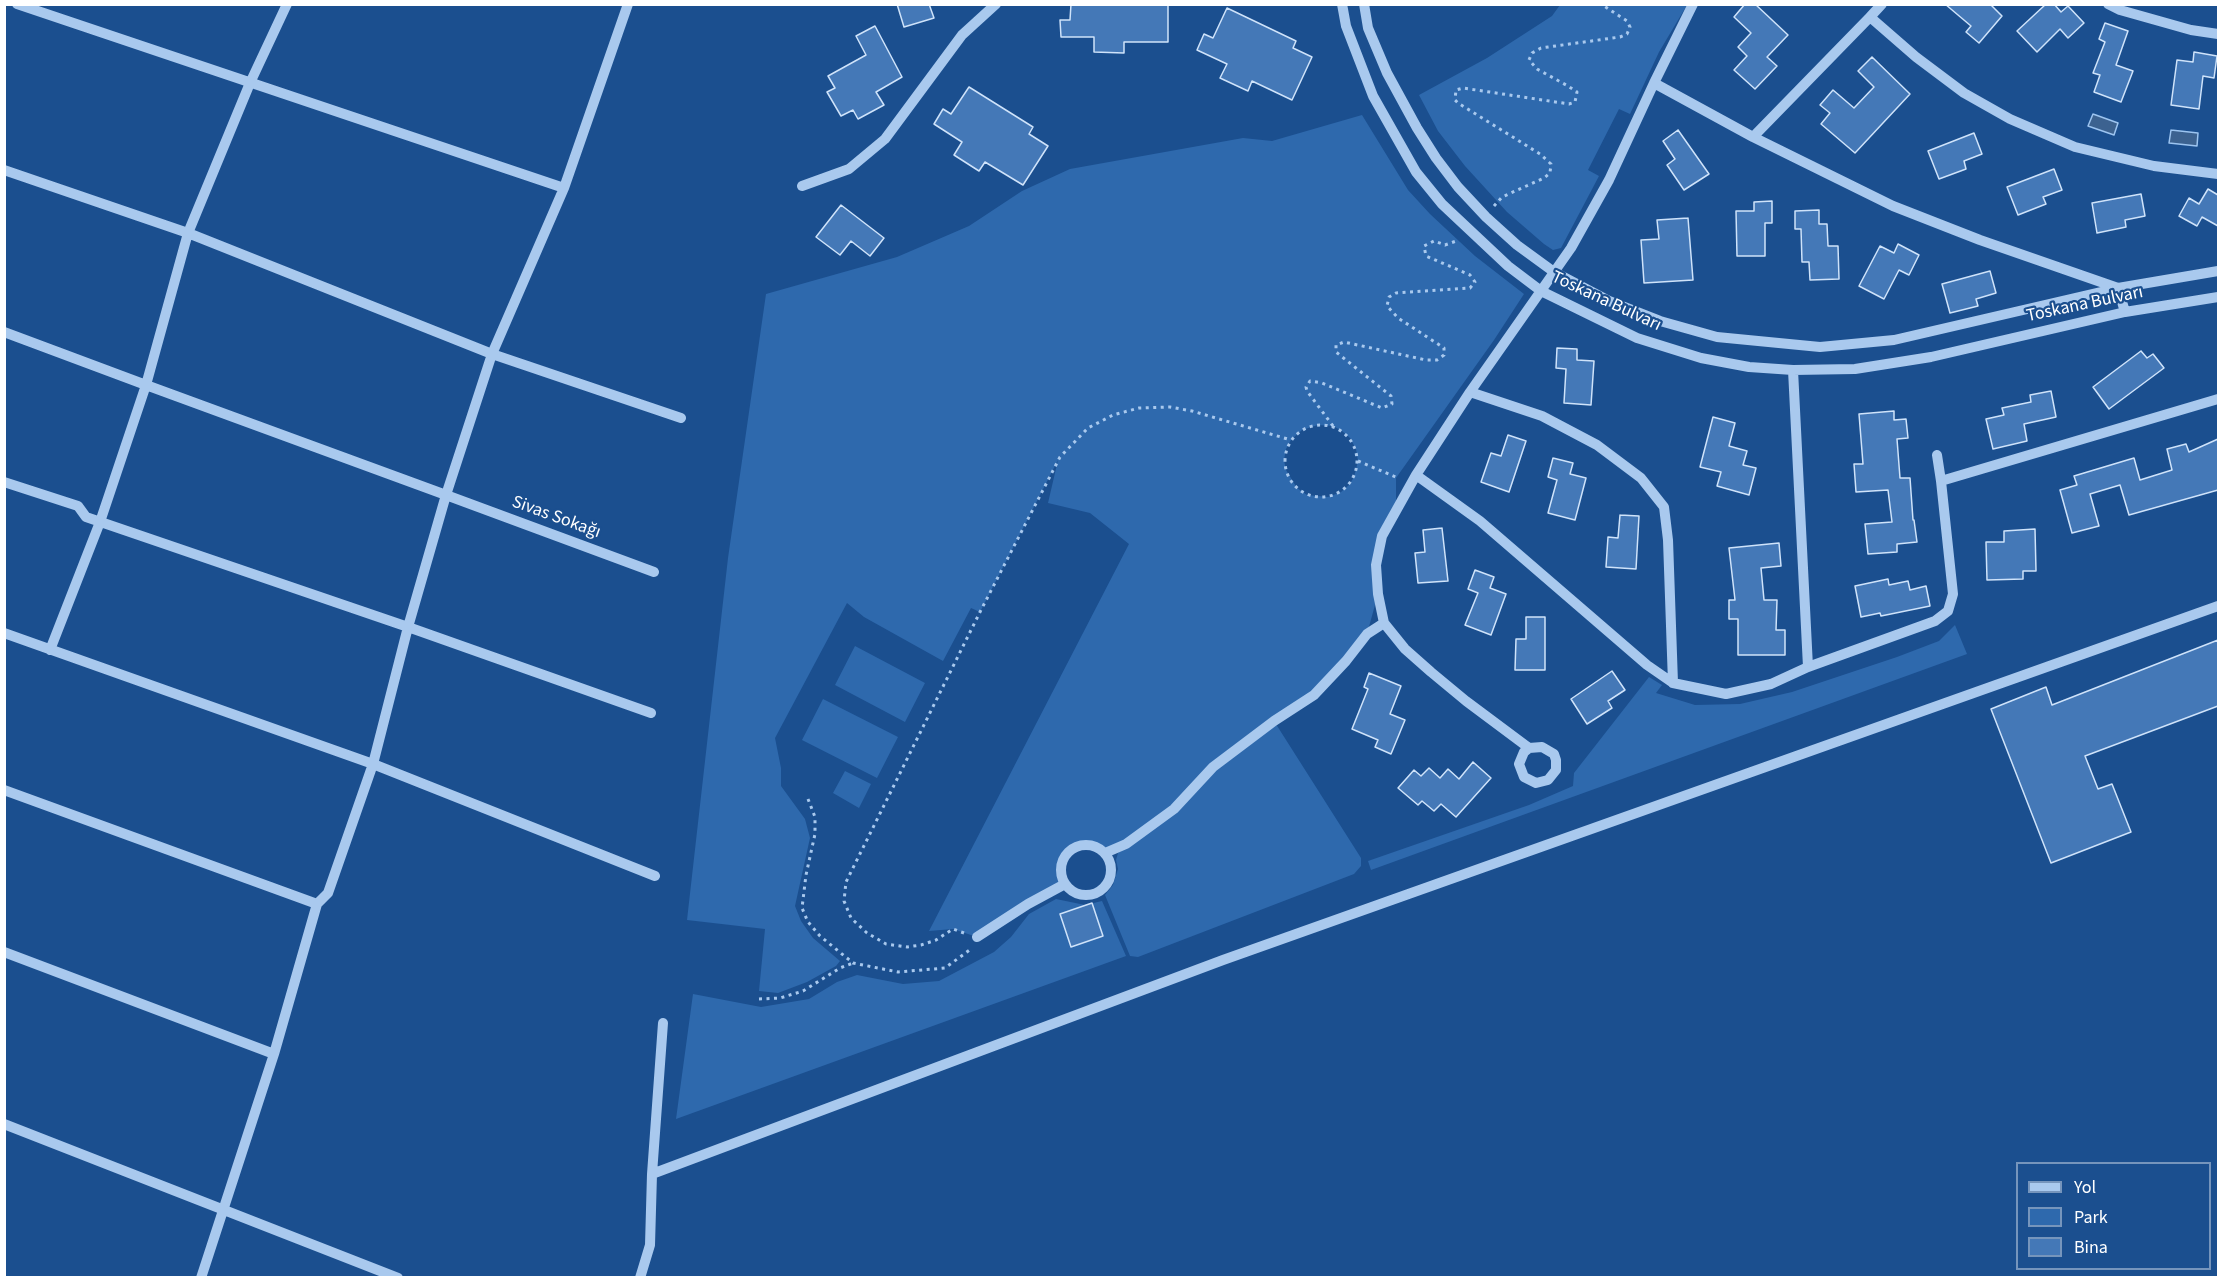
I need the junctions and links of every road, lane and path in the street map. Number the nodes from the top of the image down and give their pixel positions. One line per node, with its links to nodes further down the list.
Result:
1 (17, 4): 13 (street)
2 (287, 4): 13 (street)
3 (628, 4): 19 (street)
4 (996, 4): 18 (street)
5 (1342, 4): 21 (street, Toskana Bulvarı)
6 (1364, 4): 20 (street, Toskana Bulvarı)
7 (1601, 4): 20 (path)
8 (1693, 4): 14 (street)
9 (1882, 4): 11 (street)
10 (2108, 4): 12 (street)
11 (1870, 17): 15 (street); 17 (street)
12 (2218, 34)
13 (250, 83): 19 (street); 22 (street)
14 (1654, 83): 15 (street); 24 (street)
15 (1753, 137): 25 (street)
16 (4, 170): 22 (street)
17 (2218, 174)
18 (802, 186)
19 (564, 188): 30 (street)
20 (1486, 217): 24 (street, Toskana Bulvarı)
21 (1470, 232): 26 (street, Toskana Bulvarı); 36 (path)
22 (188, 233): 30 (street); 32 (street)
23 (2218, 271): 25 (street, Toskana Bulvarı)
24 (1554, 272): 25 (street, Toskana Bulvarı); 26 (street)
25 (2118, 288): 28 (street)
26 (1541, 291): 31 (street, Toskana Bulvarı); 33 (street)
27 (2218, 297): 28 (street, Toskana Bulvarı)
28 (2125, 312): 31 (street, Toskana Bulvarı)
29 (4, 332): 32 (street, Sivas Sokağı)
30 (492, 354): 35 (street); 43 (street)
31 (1793, 370): 51 (street)
32 (146, 385): 43 (street, Sivas Sokağı); 44 (street)
33 (1470, 392): 40 (street); 52 (street)
34 (2218, 399): 41 (street)
35 (681, 418)
36 (1333, 426): 37 (path); 39 (path)
37 (1291, 440): 39 (path); 62 (path)
38 (1937, 455): 41 (street)
39 (1358, 461): 40 (path)
40 (1416, 475): 47 (street); 52 (street)
41 (1941, 480): 51 (street)
42 (4, 482): 44 (street)
43 (446, 495): 45 (street, Sivas Sokağı); 48 (street)
44 (100, 522): 48 (street); 50 (street)
45 (654, 572)
46 (2218, 606): 69 (street)
47 (1384, 623): 54 (street); 58 (street)
48 (408, 627): 53 (street); 55 (street)
49 (4, 633): 50 (street)
50 (50, 650): 55 (street)
51 (1808, 667): 52 (street)
52 (1673, 683)
53 (651, 713)
54 (1529, 748)
55 (373, 764): 59 (street); 61 (street)
56 (4, 790): 61 (street)
57 (808, 799): 64 (path)
58 (1105, 853): 60 (street); 60 (street)
59 (655, 876)
60 (1065, 884): 62 (street)
61 (317, 904): 67 (street)
62 (977, 937): 64 (path)
63 (4, 952): 67 (street)
64 (854, 963): 65 (path)
65 (759, 999)
66 (663, 1023): 69 (street)
67 (274, 1054): 70 (street)
68 (4, 1124): 70 (street)
69 (652, 1174): 73 (street)
70 (224, 1208): 71 (street); 72 (street)
71 (201, 1278)
72 (398, 1278)
73 (640, 1278)

